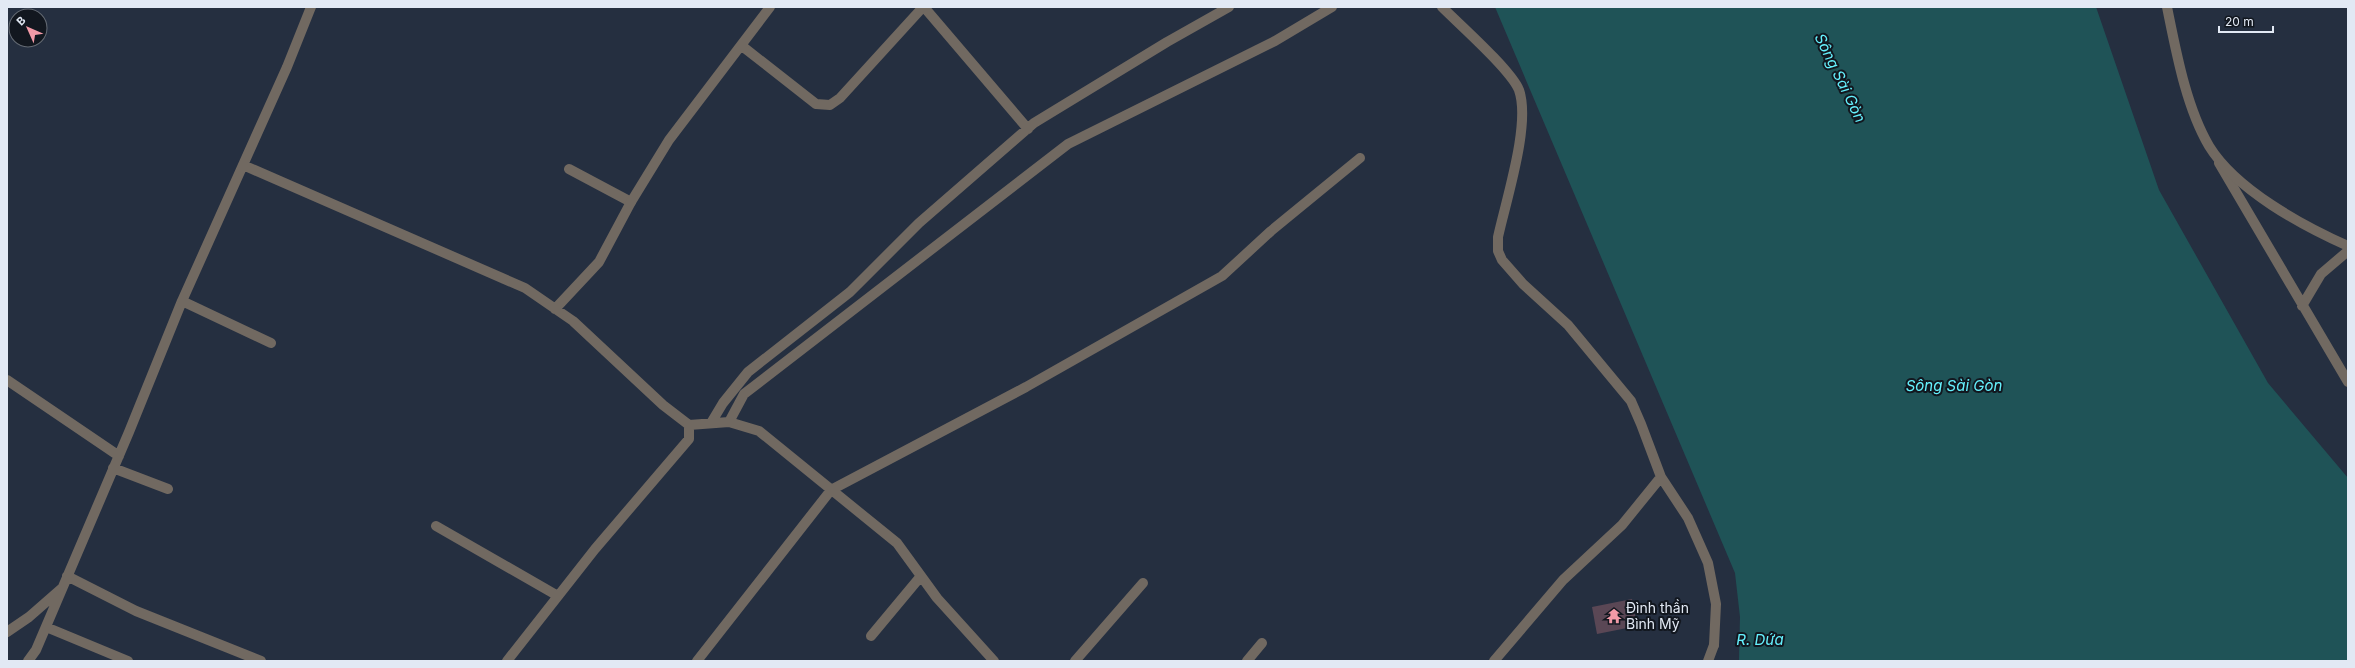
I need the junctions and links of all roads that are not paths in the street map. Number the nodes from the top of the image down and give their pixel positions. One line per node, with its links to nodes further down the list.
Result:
1 (311, 7): 13 (street)
2 (770, 7): 9 (street)
3 (923, 7): 9 (street); 10 (street)
4 (1229, 7): 8 (street)
5 (1332, 7): 24 (street)
6 (1442, 7): 29 (street)
7 (2167, 7): 11 (street)
8 (1217, 10): 10 (street)
9 (742, 46): 15 (street)
10 (1028, 129): 25 (street)
11 (2210, 147): 16 (street); 19 (street)
12 (1360, 158): 31 (street)
13 (243, 165): 18 (street); 20 (street)
14 (569, 169): 15 (street)
15 (630, 202): 20 (street)
16 (2348, 246)
17 (2348, 250): 19 (street)
18 (182, 300): 21 (street); 27 (street)
19 (2302, 306): 23 (street)
20 (555, 309): 26 (street)
21 (271, 343)
22 (7, 380): 27 (street)
23 (2348, 382)
24 (729, 422): 25 (street); 31 (street)
25 (710, 423): 26 (street)
26 (689, 425): 37 (street)
27 (118, 456): 28 (street)
28 (113, 468): 30 (street); 33 (street)
29 (1660, 477): 50 (street); 51 (street)
30 (168, 489)
31 (831, 490): 34 (street); 46 (street)
32 (436, 526): 37 (street)
33 (67, 576): 36 (street); 44 (street)
34 (921, 576): 40 (street); 47 (street)
35 (1144, 583): 48 (street)
36 (62, 588): 38 (street); 39 (street)
37 (558, 596): 45 (street)
38 (46, 627): 42 (street); 43 (street)
39 (7, 632)
40 (871, 636)
41 (1262, 643): 49 (street)
42 (28, 661)
43 (128, 661)
44 (261, 661)
45 (507, 661)
46 (697, 661)
47 (994, 661)
48 (1075, 661)
49 (1247, 661)
50 (1494, 661)
51 (1708, 661)

